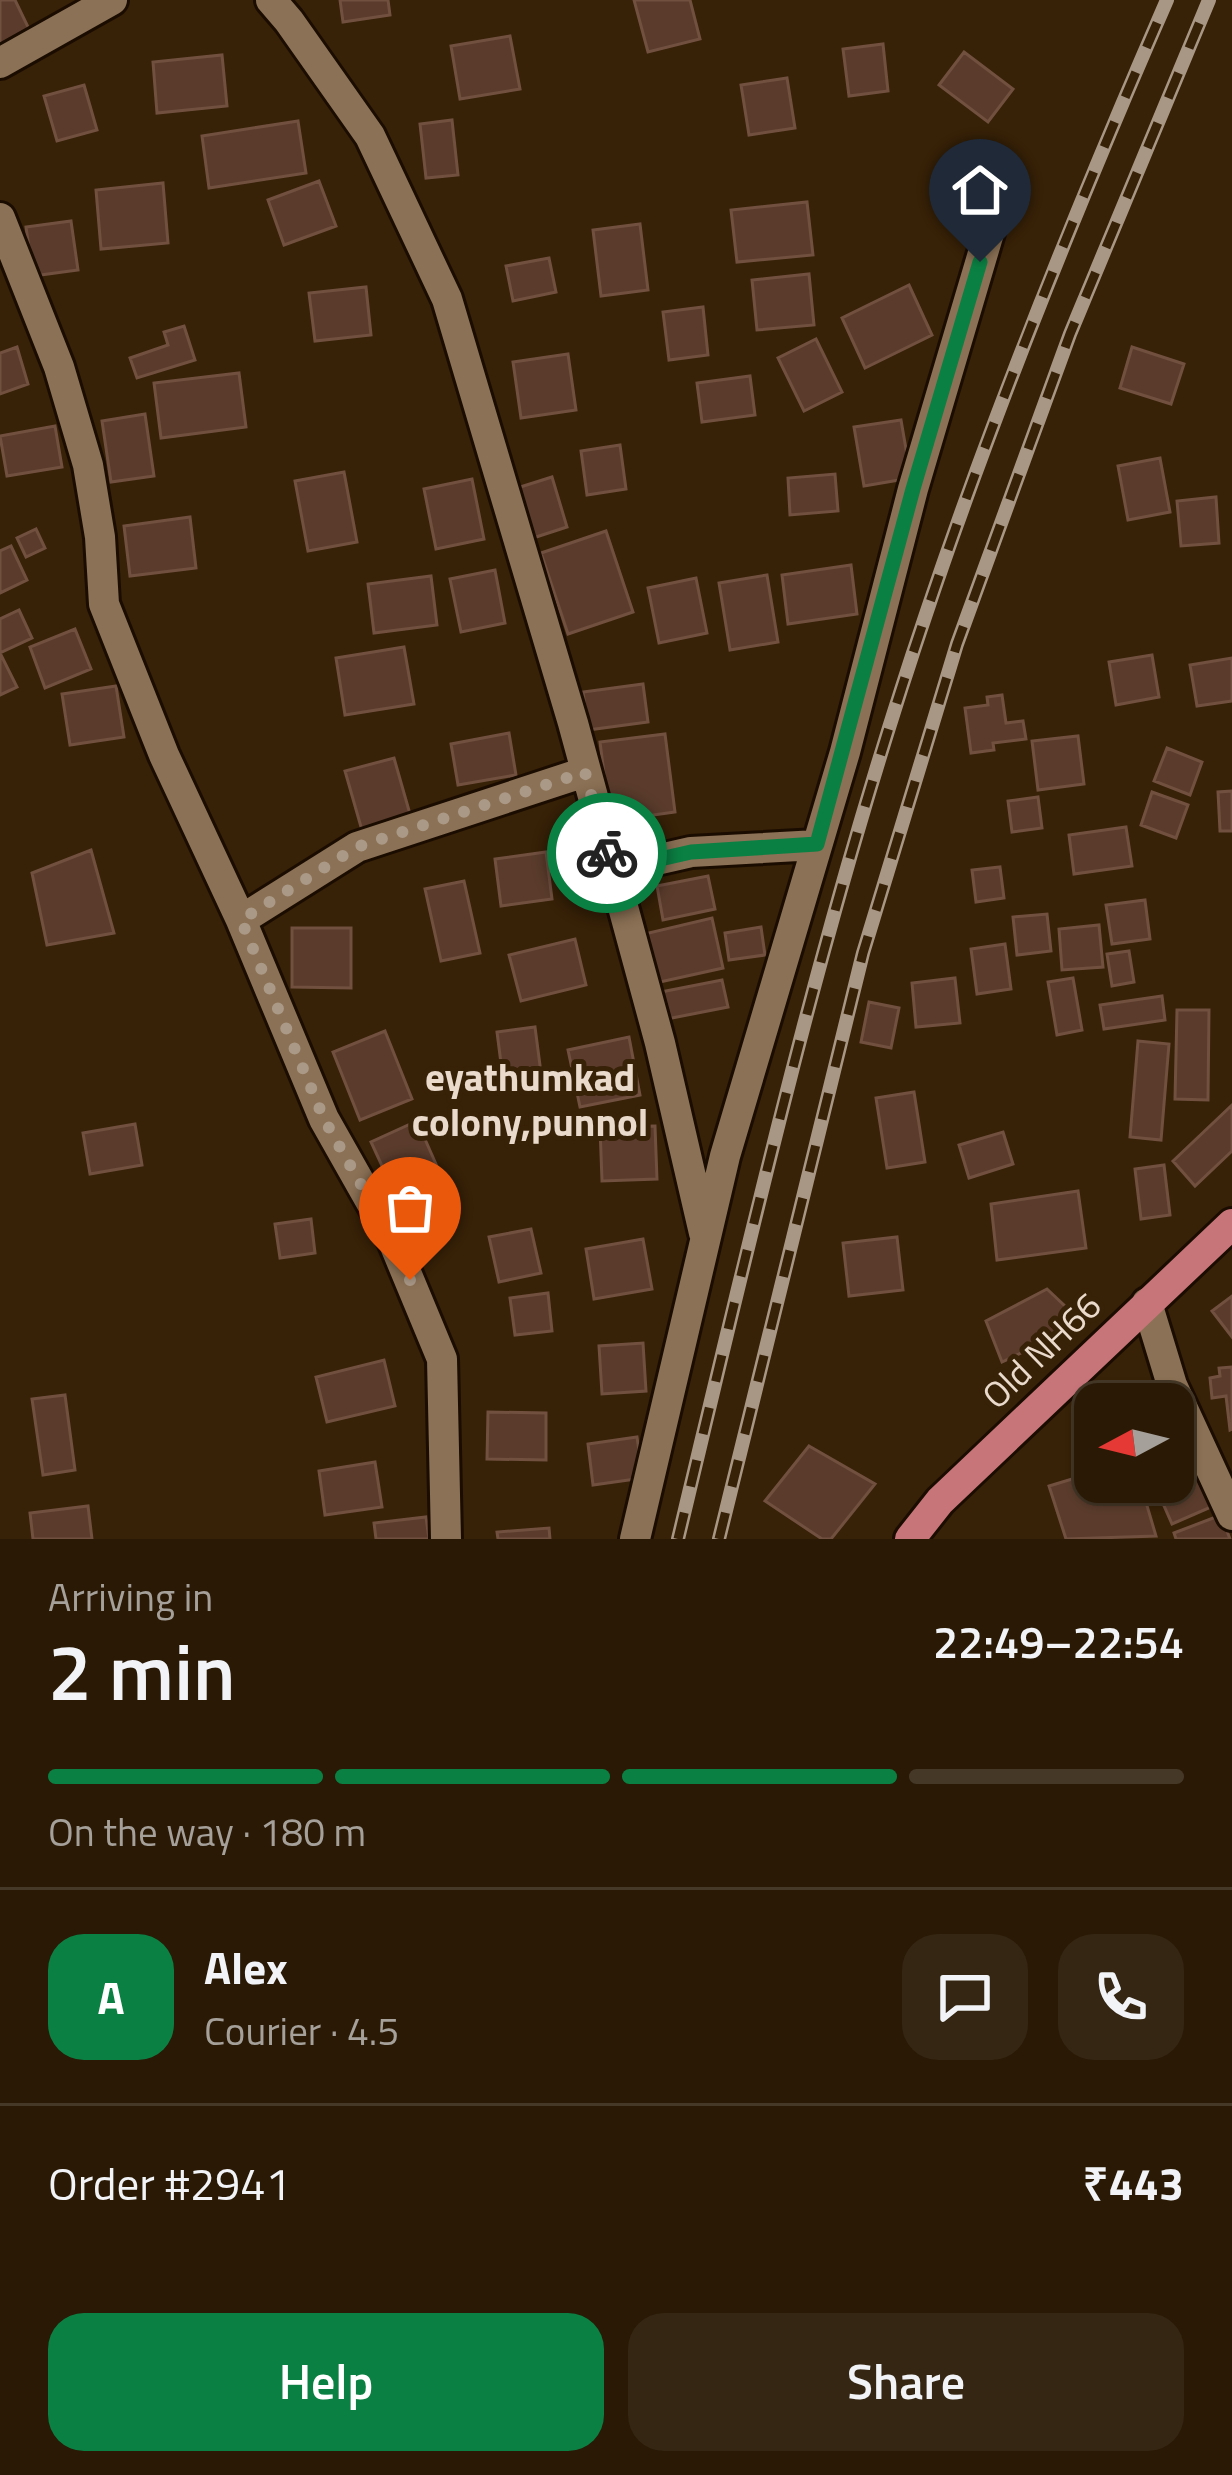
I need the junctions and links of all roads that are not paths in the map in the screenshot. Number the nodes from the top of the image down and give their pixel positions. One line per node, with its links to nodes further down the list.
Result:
1 (112, 0): 3 (street)
2 (271, 0): 6 (street)
3 (0, 63)
4 (994, 216): 7 (street)
5 (0, 218): 9 (street)
6 (585, 772): 8 (street); 9 (street)
7 (817, 844): 8 (street); 11 (street)
8 (612, 870): 11 (street)
9 (241, 920): 14 (street)
10 (1232, 1224): 12 (main road, Old NH66)
11 (706, 1239): 15 (street)
12 (1147, 1303): 13 (street); 16 (main road, Old NH66)
13 (1232, 1515)
14 (446, 1539)
15 (634, 1539)
16 (910, 1539)

